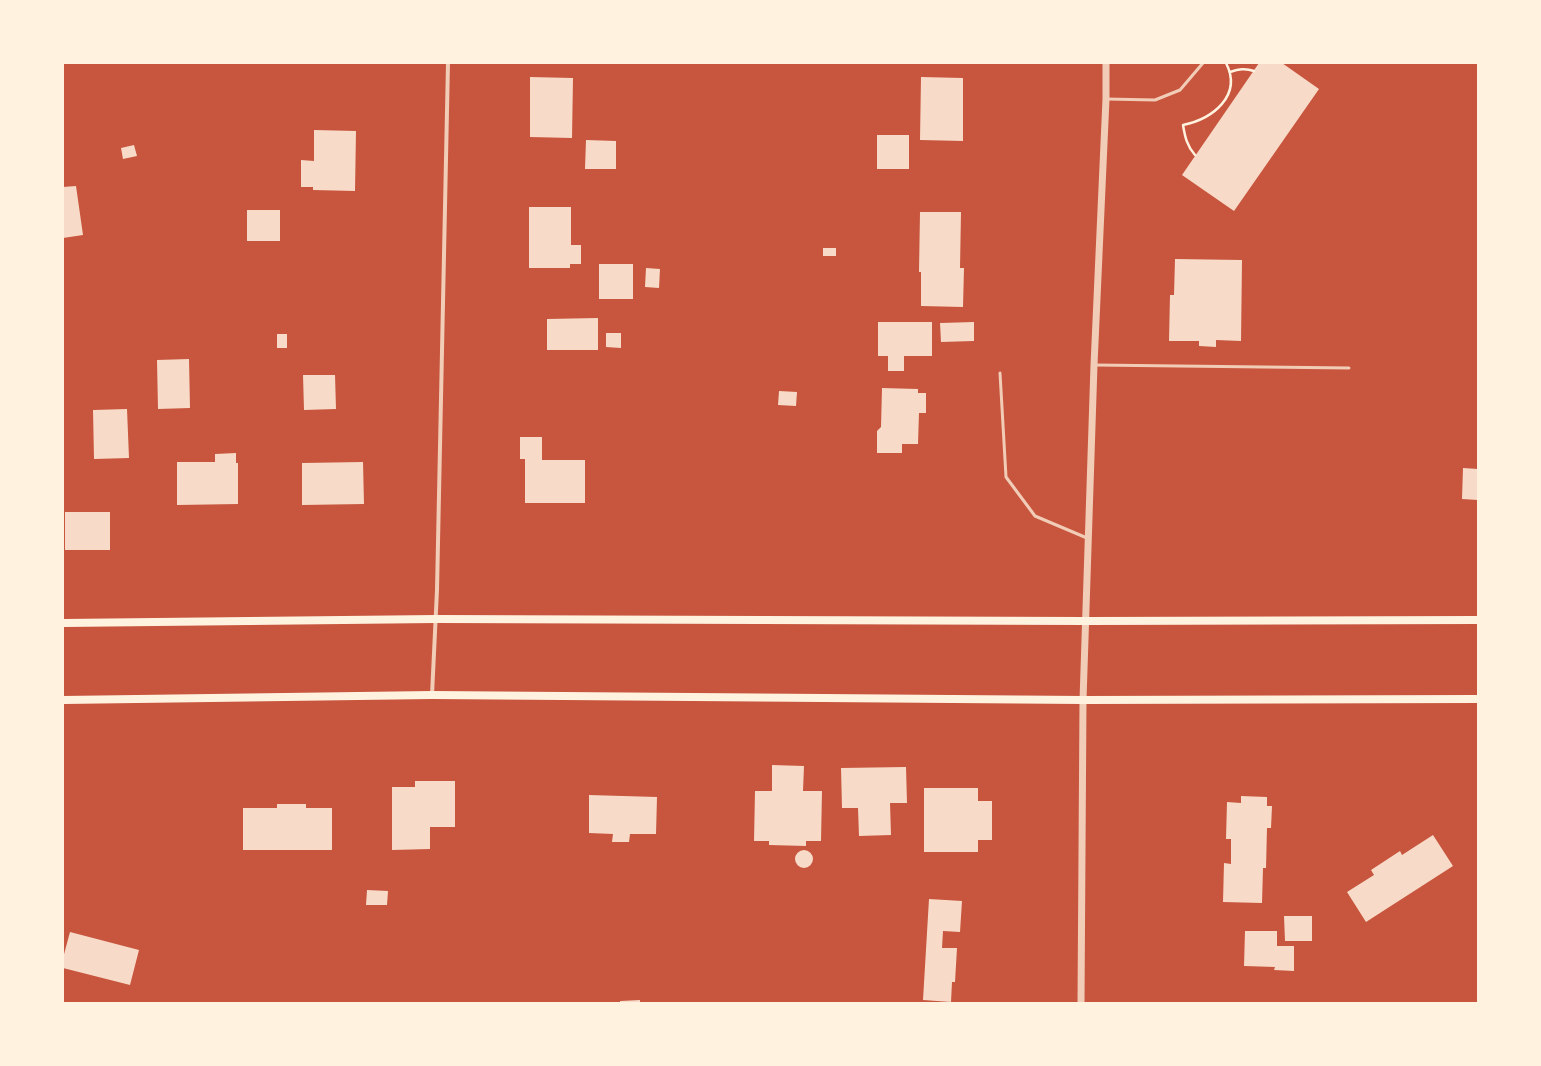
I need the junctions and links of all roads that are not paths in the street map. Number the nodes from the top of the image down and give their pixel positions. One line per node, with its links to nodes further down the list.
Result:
1 (448, 63): 9 (street)
2 (1106, 63): 4 (street)
3 (1204, 63): 4 (lane)
4 (1106, 99): 5 (street)
5 (1094, 365): 6 (lane); 8 (street)
6 (1349, 368)
7 (1000, 373): 8 (lane)
8 (1089, 538): 11 (street)
9 (436, 619): 11 (main road); 12 (main road); 13 (street)
10 (1478, 620): 11 (main road)
11 (1086, 621): 16 (street)
12 (63, 623)
13 (432, 696): 15 (main road); 16 (main road)
14 (1478, 699): 16 (main road)
15 (63, 700)
16 (1082, 700): 17 (street)
17 (1080, 1003)

